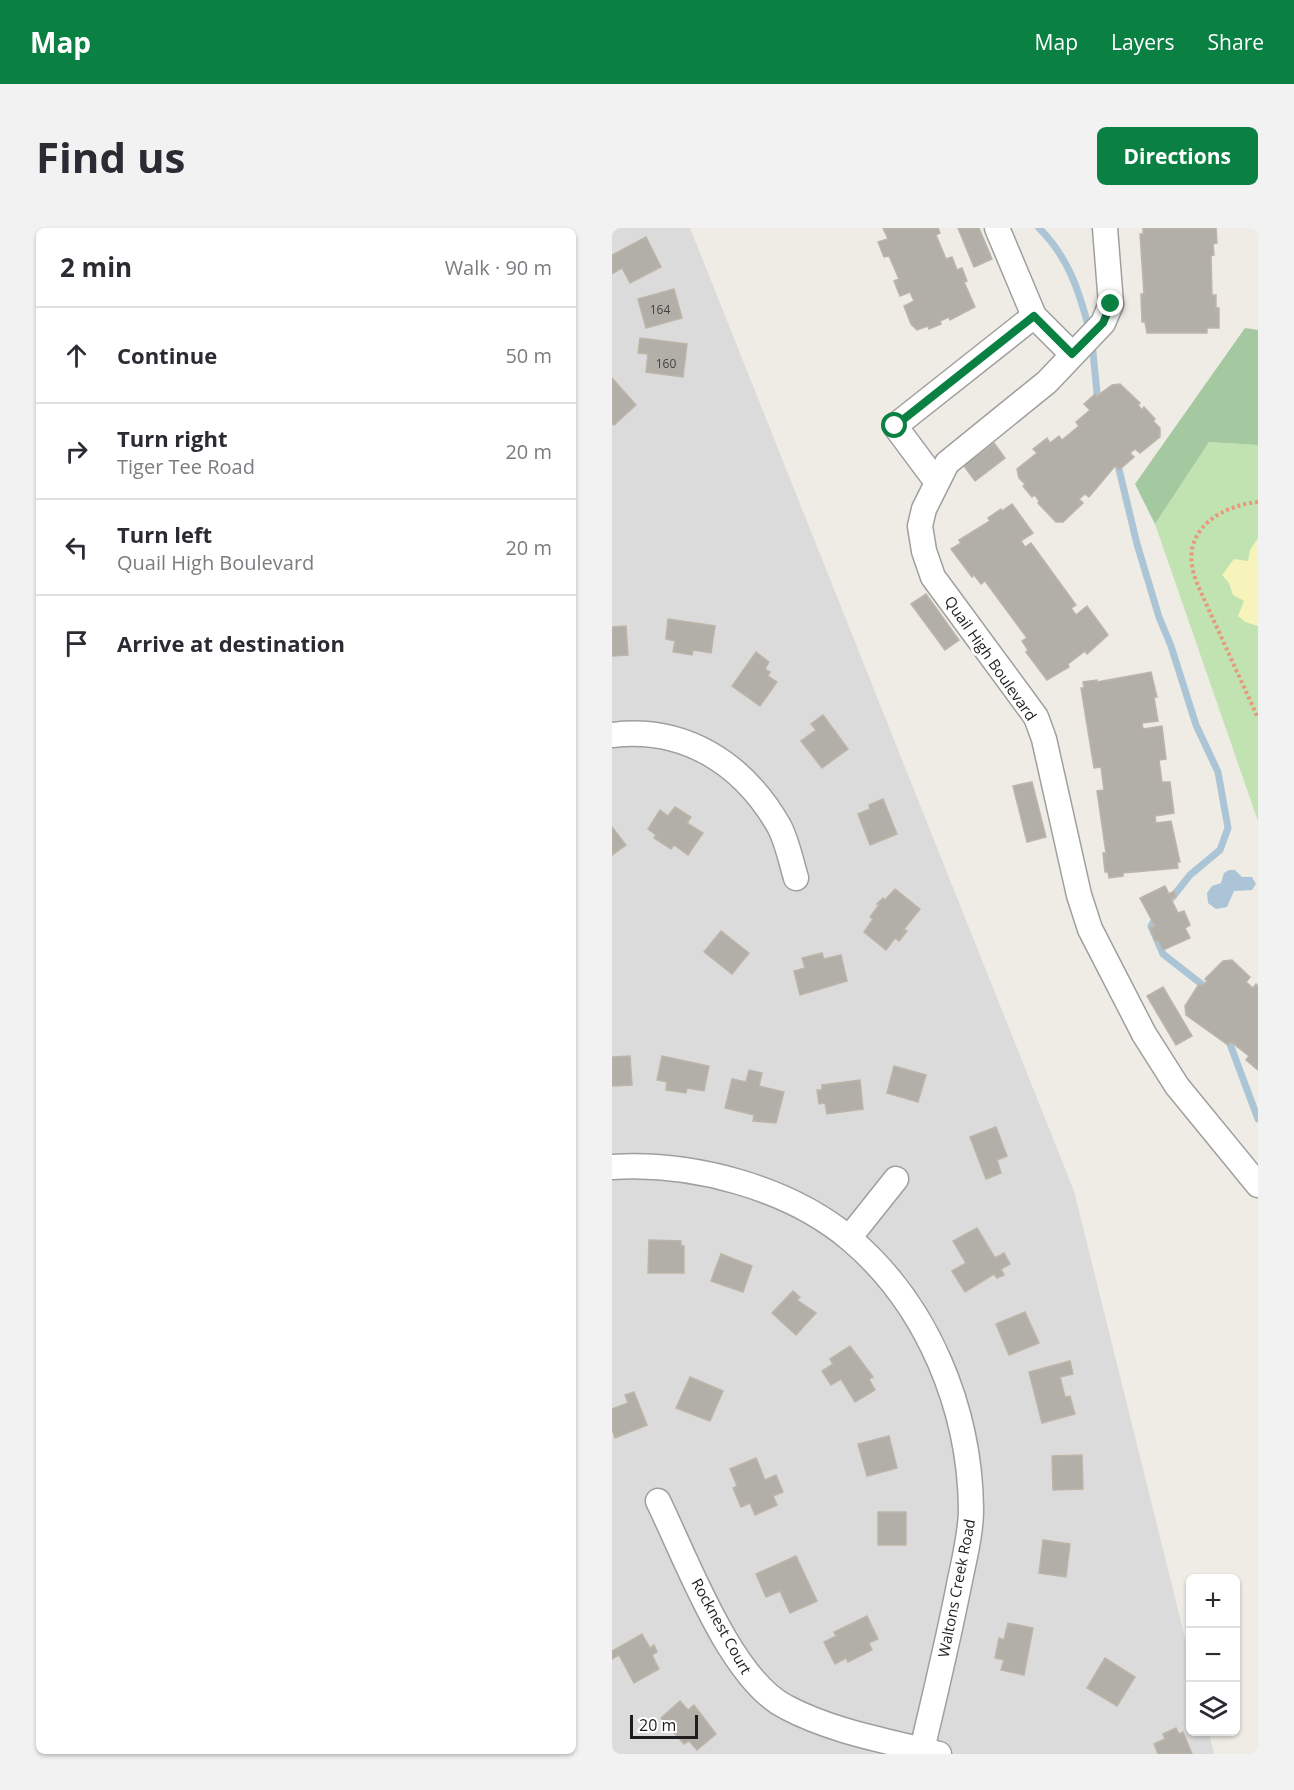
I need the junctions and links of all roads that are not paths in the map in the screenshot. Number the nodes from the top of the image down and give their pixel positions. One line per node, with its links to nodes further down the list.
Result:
1 (998, 228): 3 (street)
2 (1105, 228): 4 (street, Quail High Boulevard)
3 (1034, 316): 4 (street); 5 (street)
4 (1072, 354): 5 (street, Quail High Boulevard)
5 (936, 481): 10 (street, Quail High Boulevard)
6 (612, 735): 7 (street)
7 (796, 878)
8 (612, 1167): 11 (street, Waltons Creek Road)
9 (896, 1179): 11 (street)
10 (1258, 1185)
11 (849, 1238): 13 (street, Waltons Creek Road)
12 (658, 1501): 13 (street, Rocknest Court)
13 (927, 1752)

